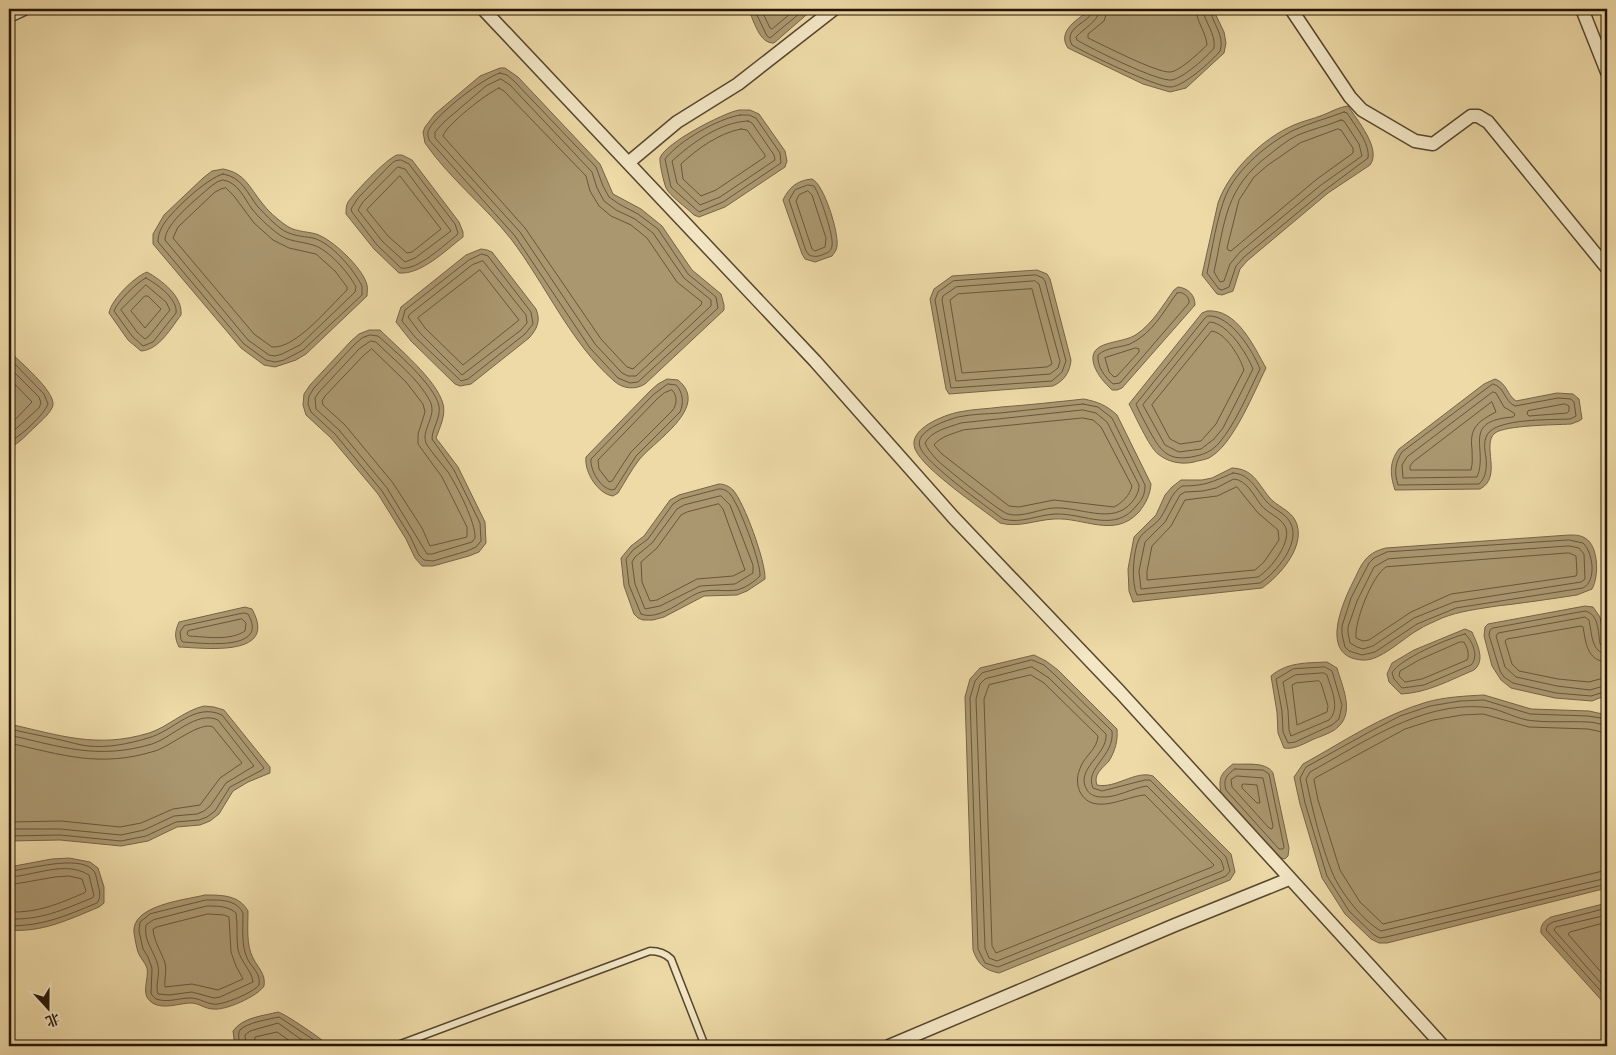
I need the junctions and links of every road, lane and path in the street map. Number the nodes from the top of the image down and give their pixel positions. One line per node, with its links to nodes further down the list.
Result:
1 (24, 9): 6 (street)
2 (483, 9): 8 (street)
3 (834, 9): 8 (street)
4 (1291, 9): 9 (street)
5 (1582, 9): 7 (street)
6 (9, 16)
7 (1607, 72)
8 (628, 163): 10 (street)
9 (1607, 268)
10 (1289, 879): 13 (street); 14 (street)
11 (394, 1046): 12 (lane)
12 (705, 1046)
13 (889, 1046)
14 (1443, 1046)

